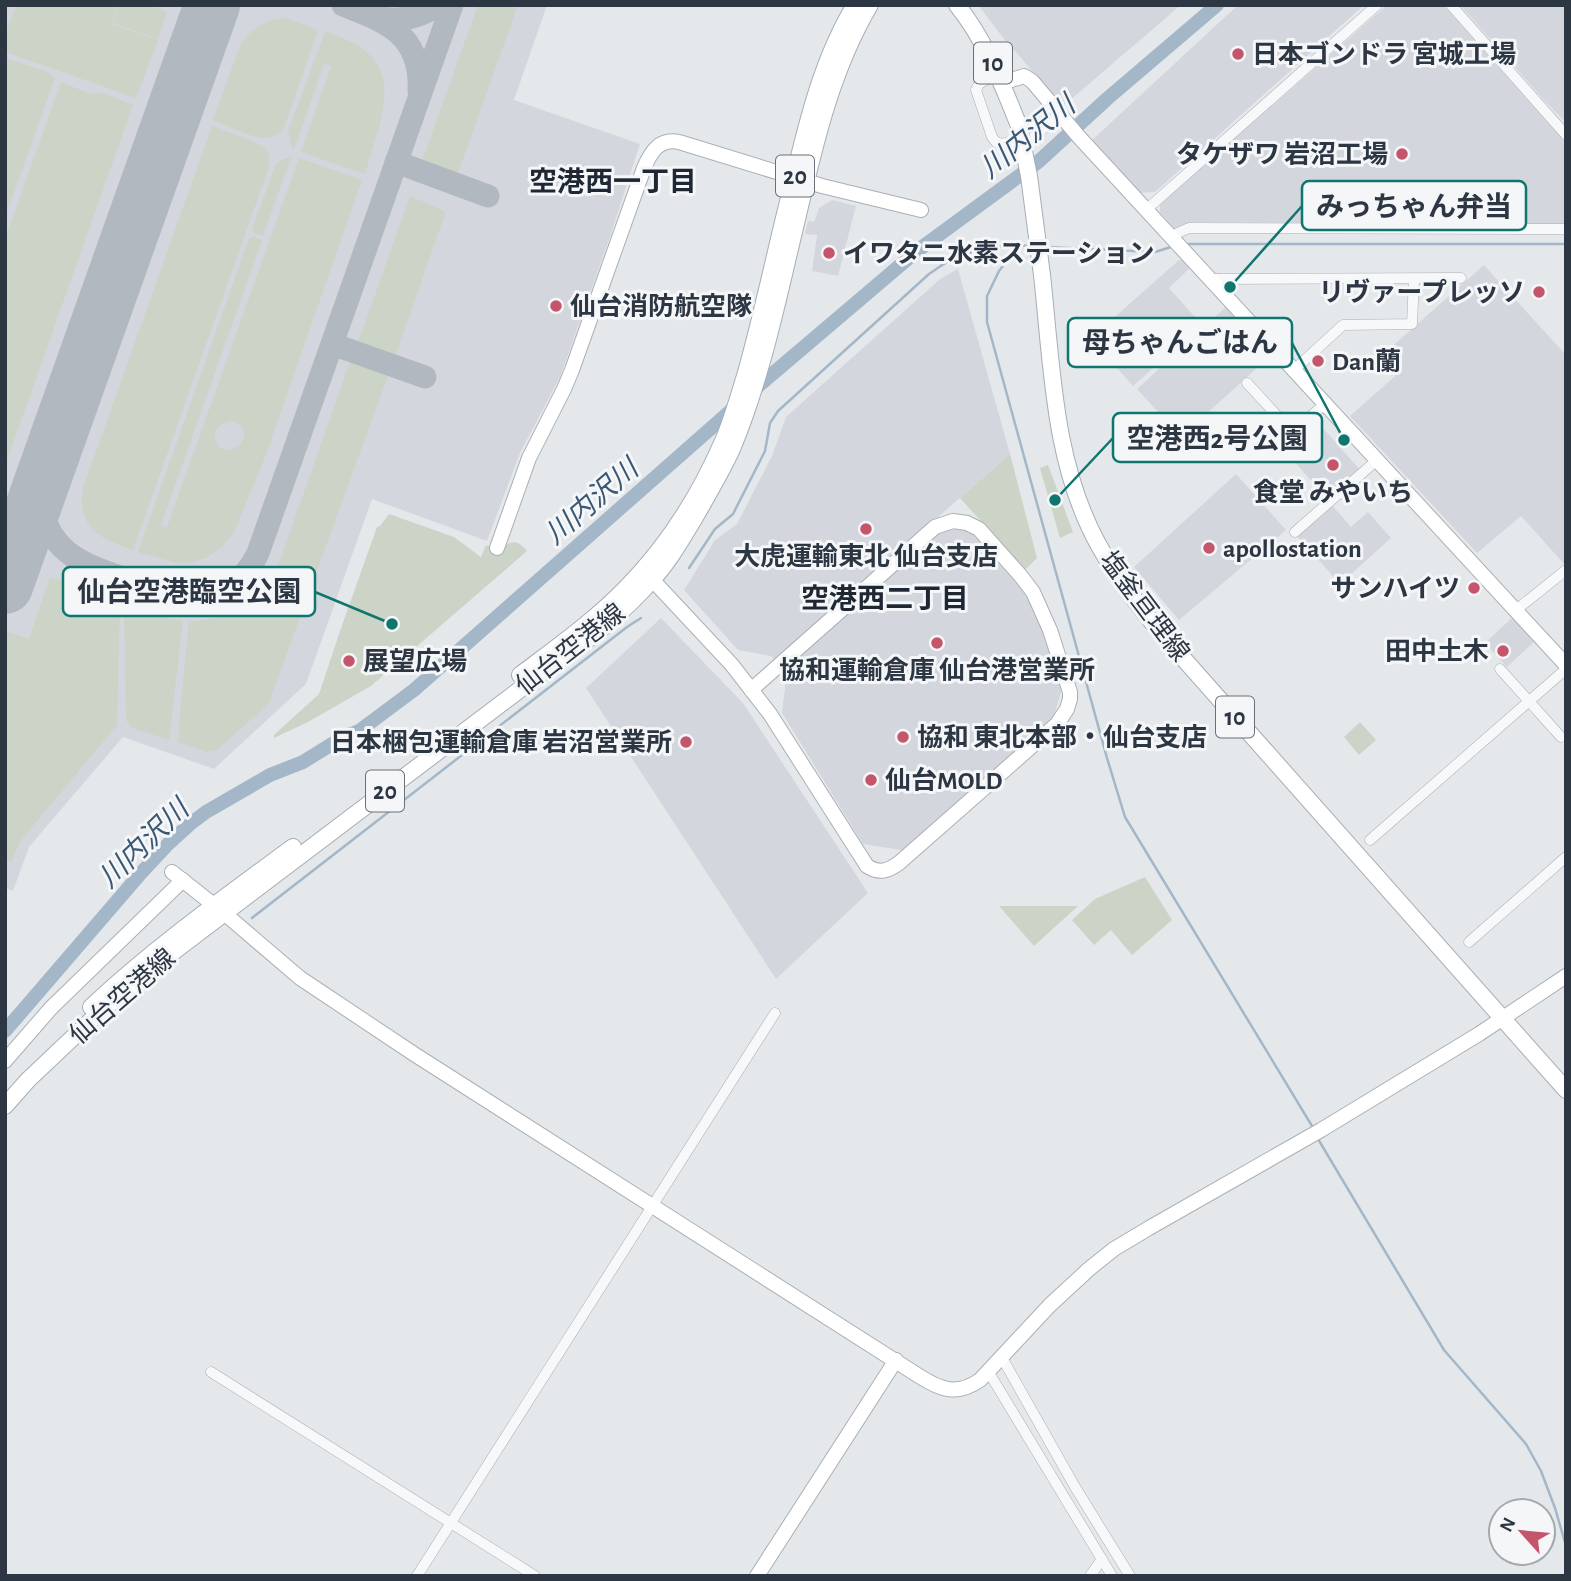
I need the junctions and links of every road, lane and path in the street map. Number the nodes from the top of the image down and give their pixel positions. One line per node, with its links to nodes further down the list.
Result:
1 (855, 5): 9 (main road, 仙台空港線 / 20)
2 (870, 5): 9 (main road, 仙台空港線 / 20)
3 (957, 5): 6 (main road, 塩釜亘理線 / 10)
4 (1377, 5): 11 (street)
5 (1451, 5): 8 (street)
6 (1000, 78): 7 (street); 7 (street); 37 (main road, 塩釜亘理線 / 10, bridge)
7 (1060, 114): 11 (street)
8 (1566, 135)
9 (800, 179): 10 (street); 22 (street); 24 (main road, 仙台空港線 / 20); 24 (main road, 仙台空港線 / 20)
10 (921, 210)
11 (1146, 210): 13 (street)
12 (1566, 229): 13 (street)
13 (1171, 237): 15 (street)
14 (1461, 278): 16 (street)
15 (1210, 279): 16 (street); 17 (street)
16 (1414, 279): 17 (street)
17 (1294, 370): 19 (street)
18 (1247, 383): 19 (street)
19 (1325, 404): 20 (street)
20 (1377, 460): 21 (street); 25 (street)
21 (1295, 532)
22 (496, 548)
23 (1566, 570): 25 (street)
24 (648, 575): 28 (street); 33 (main road, 仙台空港線 / 20)
25 (1516, 610): 26 (street)
26 (1566, 667): 29 (street)
27 (1500, 669): 29 (street)
28 (751, 690): 28 (street)
29 (1529, 702): 30 (street); 31 (street)
30 (1561, 737)
31 (1370, 840)
32 (1566, 857): 34 (street)
33 (219, 909): 38 (street); 39 (main road, 仙台空港線 / 20); 41 (main road, 仙台空港線 / 20); 42 (street)
34 (1469, 942)
35 (1566, 976): 37 (street)
36 (775, 1013): 42 (street)
37 (1503, 1019): 40 (main road, 塩釜亘理線 / 10); 43 (street)
38 (5, 1060)
39 (5, 1090)
40 (1566, 1090)
41 (5, 1105)
42 (652, 1206): 44 (street); 47 (street)
43 (1000, 1358): 45 (street); 54 (street)
44 (896, 1360): 45 (street); 51 (street)
45 (988, 1371): 48 (street)
46 (211, 1372): 47 (street)
47 (451, 1522): 49 (street); 50 (street)
48 (1102, 1559): 52 (street); 53 (street)
49 (417, 1576)
50 (535, 1576)
51 (758, 1576)
52 (1090, 1576)
53 (1112, 1576)
54 (1130, 1576)

